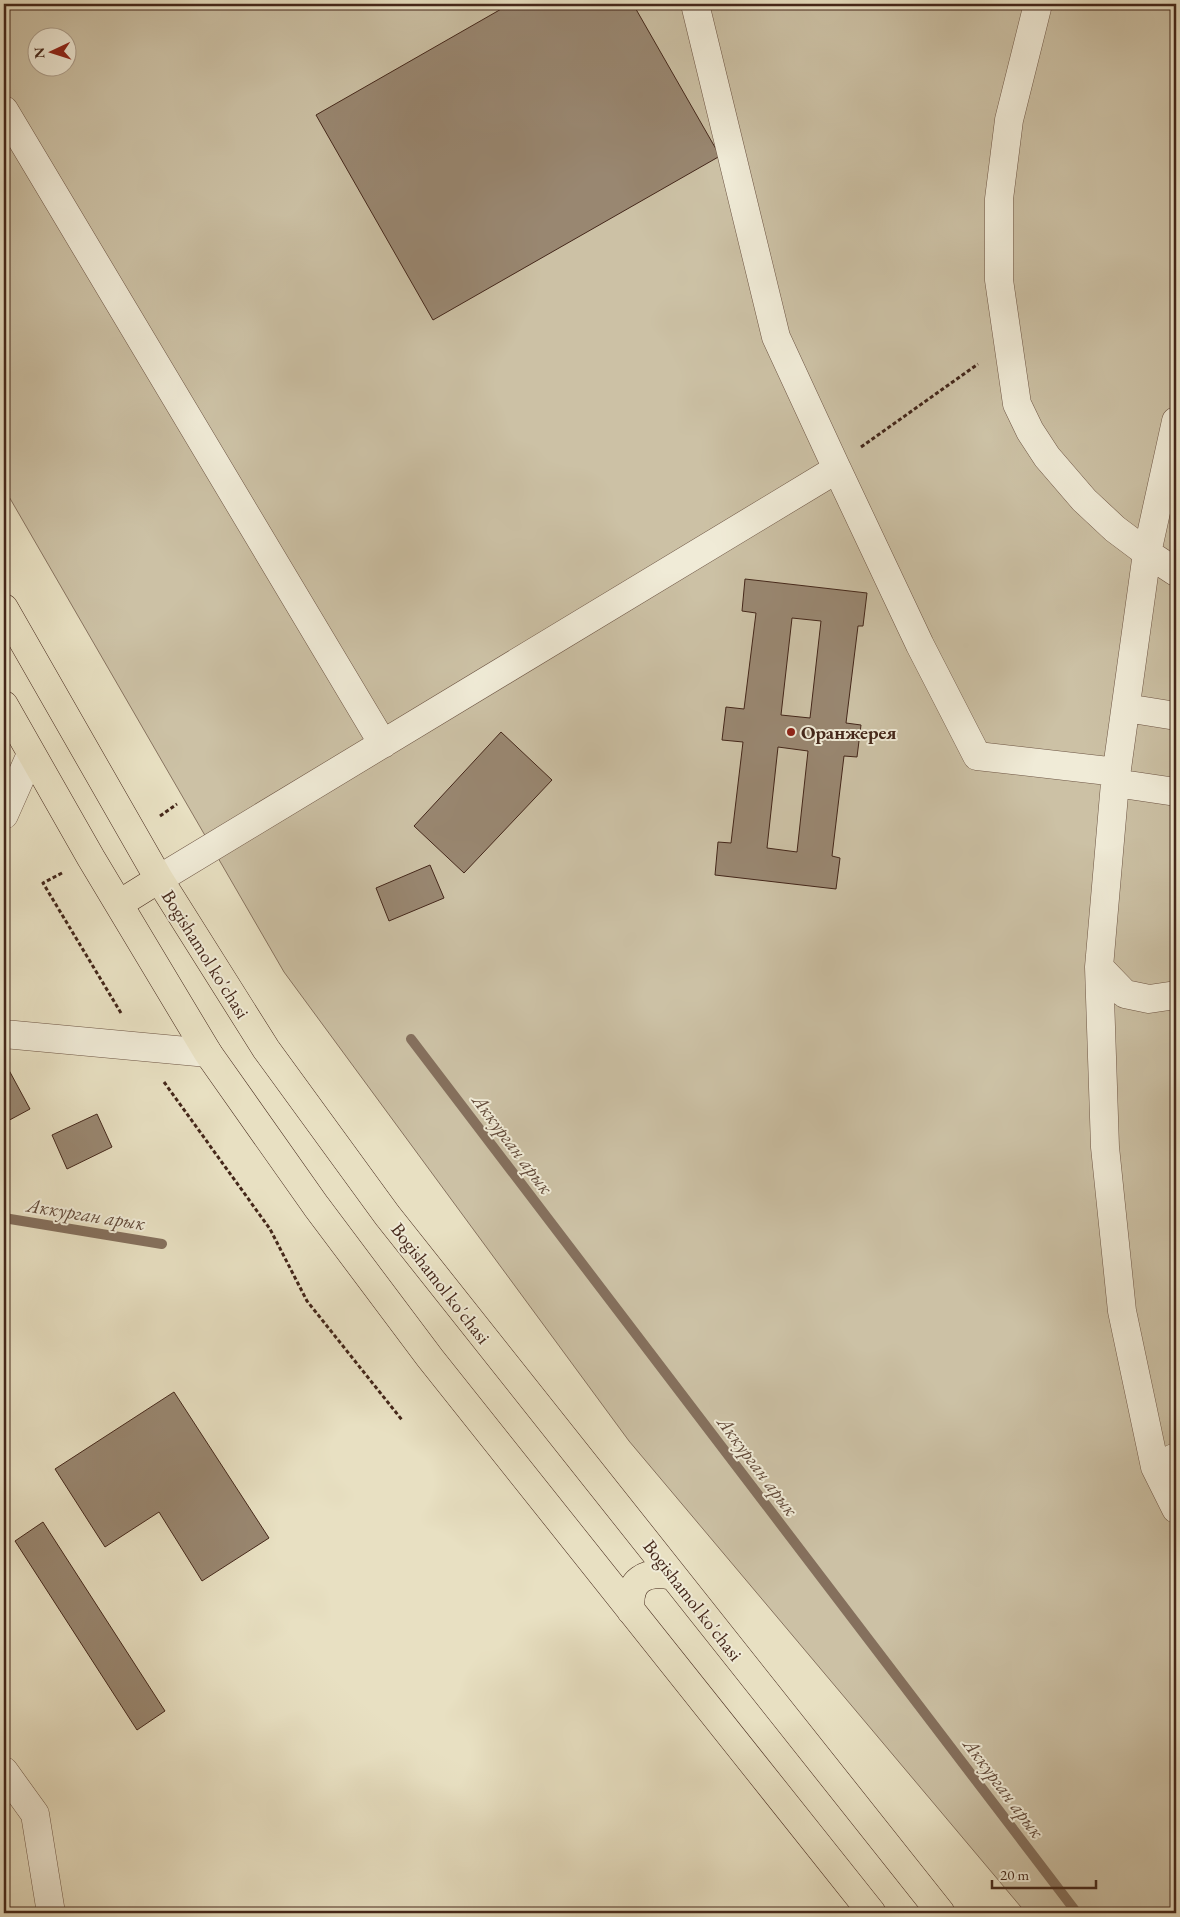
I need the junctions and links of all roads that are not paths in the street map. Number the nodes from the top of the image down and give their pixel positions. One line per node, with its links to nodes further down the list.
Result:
1 (695, 4): 5 (lane)
2 (1038, 4): 6 (lane)
3 (4, 110): 12 (lane)
4 (1176, 421): 6 (lane)
5 (836, 469): 12 (lane); 14 (lane)
6 (1147, 553): 7 (lane); 9 (lane)
7 (1176, 572)
8 (4, 608): 17 (main road, Bogishamol ko'chasi)
9 (1126, 708): 10 (lane); 14 (lane)
10 (1176, 716)
11 (7, 720): 13 (main road)
12 (383, 744): 17 (lane)
13 (31, 754): 16 (lane); 18 (main road)
14 (1116, 777): 15 (lane); 19 (lane)
15 (1176, 792)
16 (4, 815)
17 (159, 879): 18 (main road); 25 (main road, Bogishamol ko'chasi)
18 (119, 904): 22 (main road)
19 (1099, 967): 20 (lane); 23 (lane)
20 (1176, 995)
21 (4, 1034): 22 (lane)
22 (208, 1053): 26 (main road)
23 (1166, 1462): 24 (lane)
24 (1176, 1508)
25 (673, 1576): 26 (main road); 30 (main road, Bogishamol ko'chasi)
26 (631, 1611): 29 (main road)
27 (4, 1771): 28 (lane)
28 (51, 1913)
29 (872, 1913)
30 (941, 1913)

